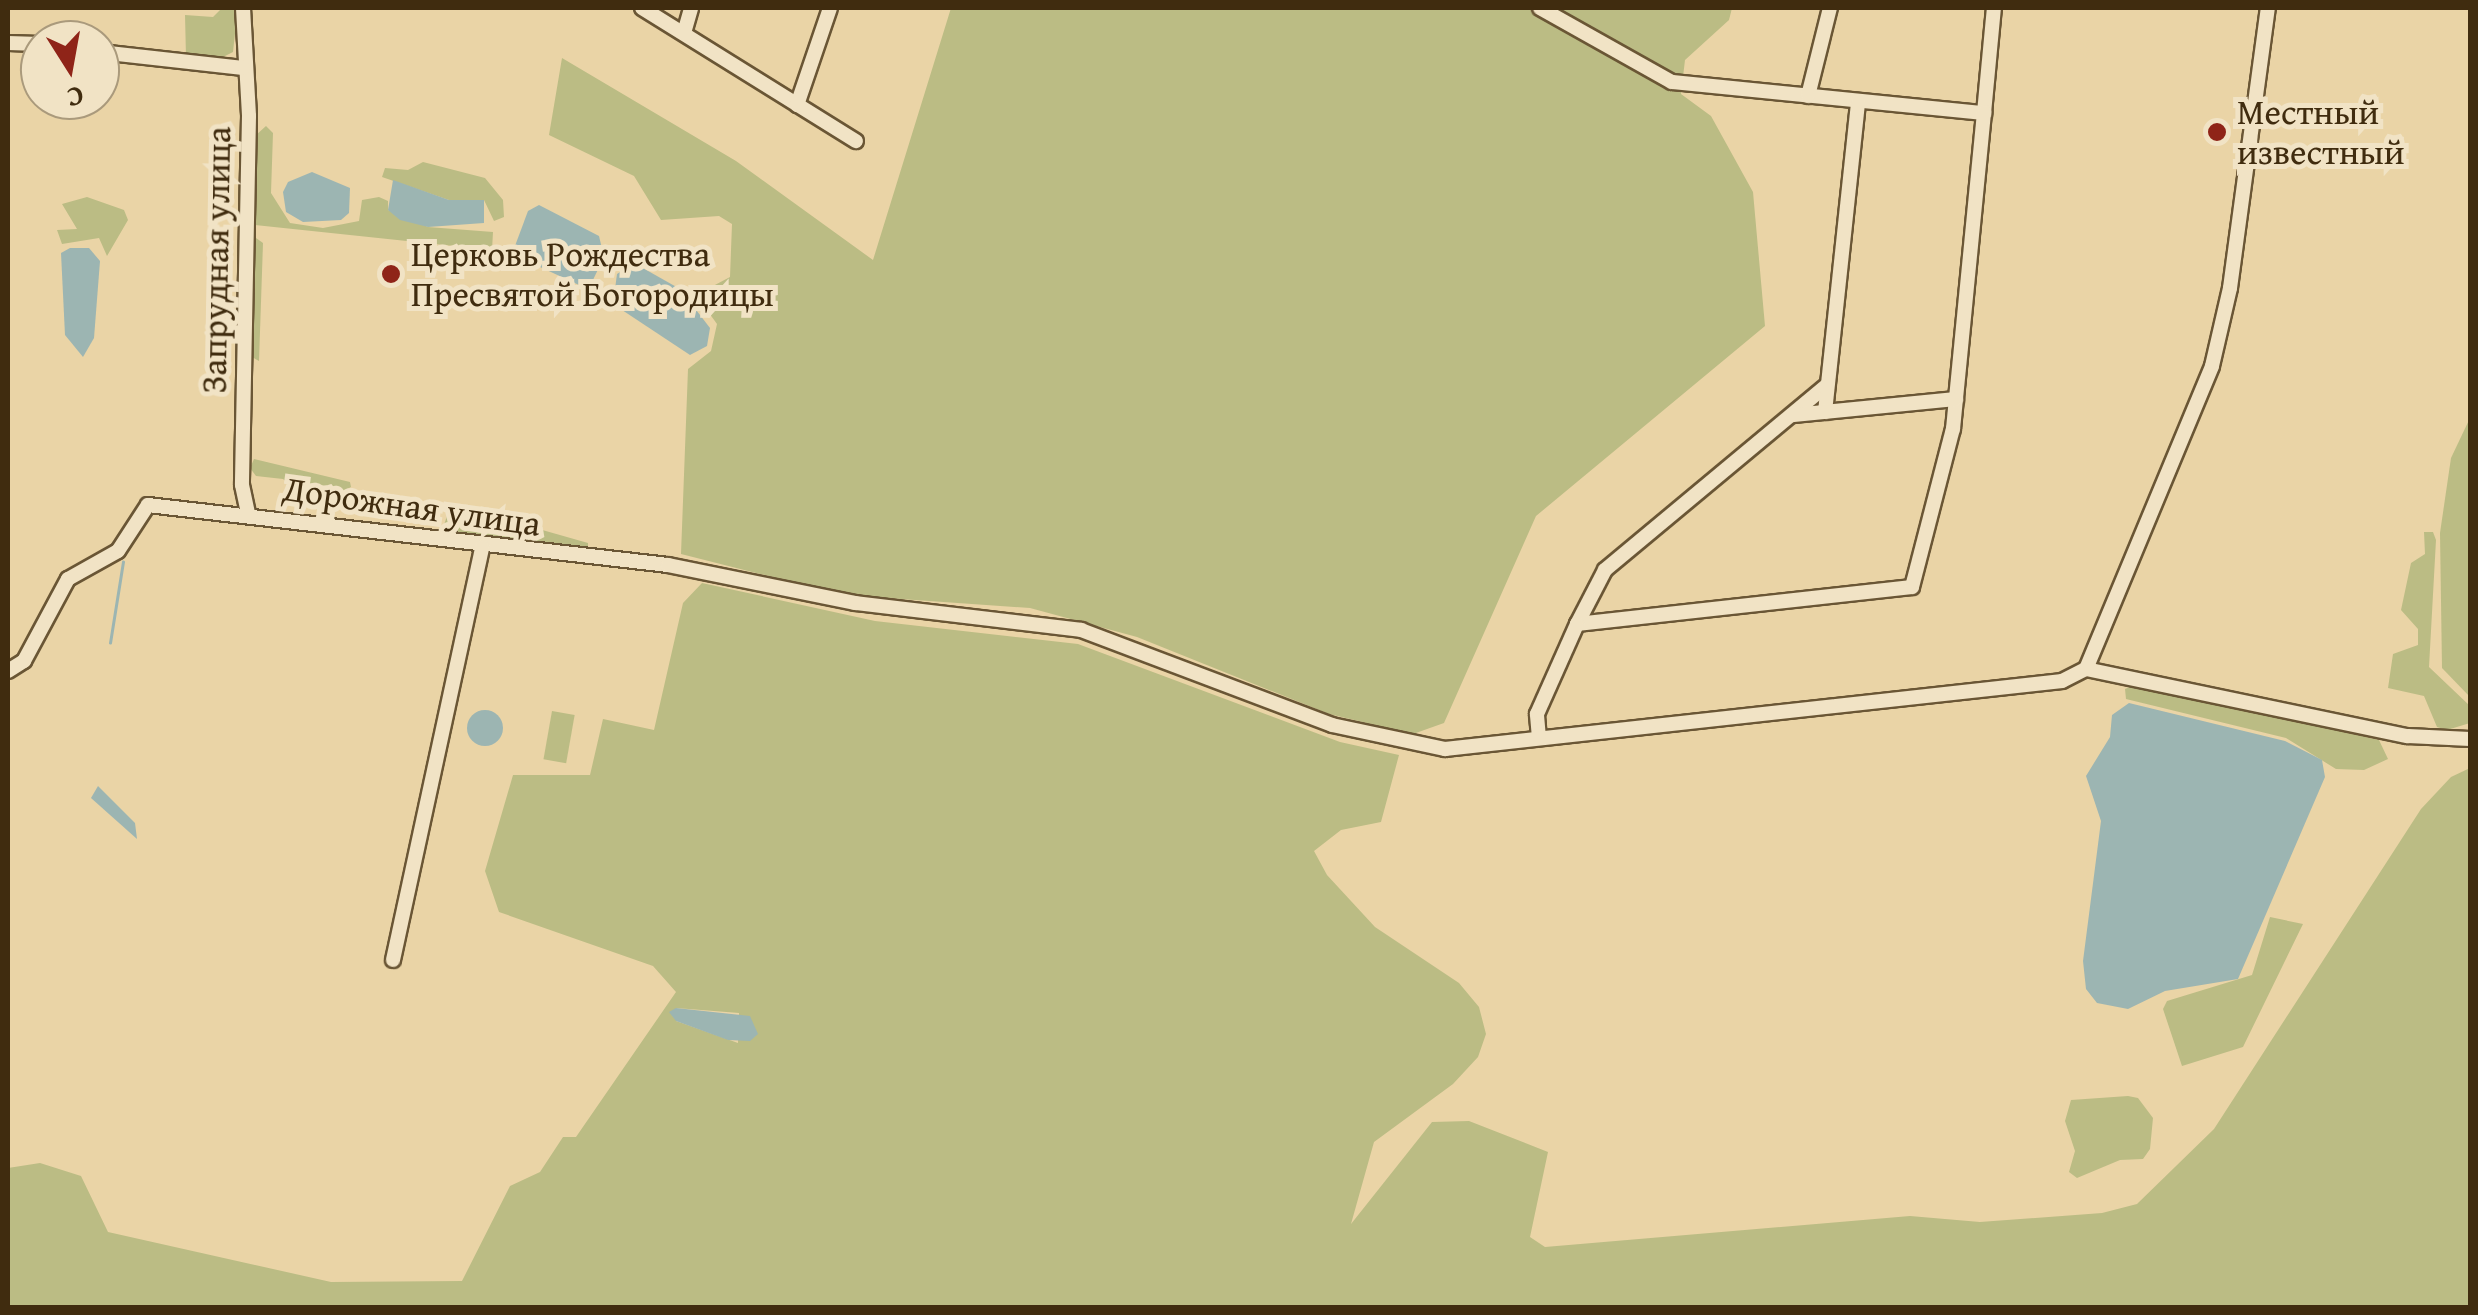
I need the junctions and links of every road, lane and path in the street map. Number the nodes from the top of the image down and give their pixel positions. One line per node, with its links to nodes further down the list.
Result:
1 (243, 8): 11 (street, Запрудная улица)
2 (642, 8): 9 (street)
3 (692, 8): 9 (street)
4 (830, 8): 14 (street)
5 (1540, 8): 12 (street)
6 (1830, 8): 12 (street)
7 (1994, 8): 15 (street)
8 (2268, 8): 24 (street)
9 (684, 33): 14 (street)
10 (120, 54): 11 (street)
11 (243, 68): 21 (street, Запрудная улица)
12 (1808, 96): 13 (street)
13 (1858, 102): 15 (street); 17 (street)
14 (797, 106): 16 (street)
15 (1984, 113): 18 (street)
16 (856, 142)
17 (1828, 385): 19 (street); 20 (street)
18 (1956, 399): 19 (street); 23 (street)
19 (1825, 412): 20 (street)
20 (1791, 415): 23 (street)
21 (248, 514): 22 (street, Дорожная улица); 25 (street, Дорожная улица)
22 (482, 547): 26 (street, Дорожная улица); 28 (street)
23 (1577, 624): 26 (street)
24 (2086, 669): 26 (street, Дорожная улица); 27 (street)
25 (8, 671)
26 (1539, 738)
27 (2470, 740)
28 (392, 960)

